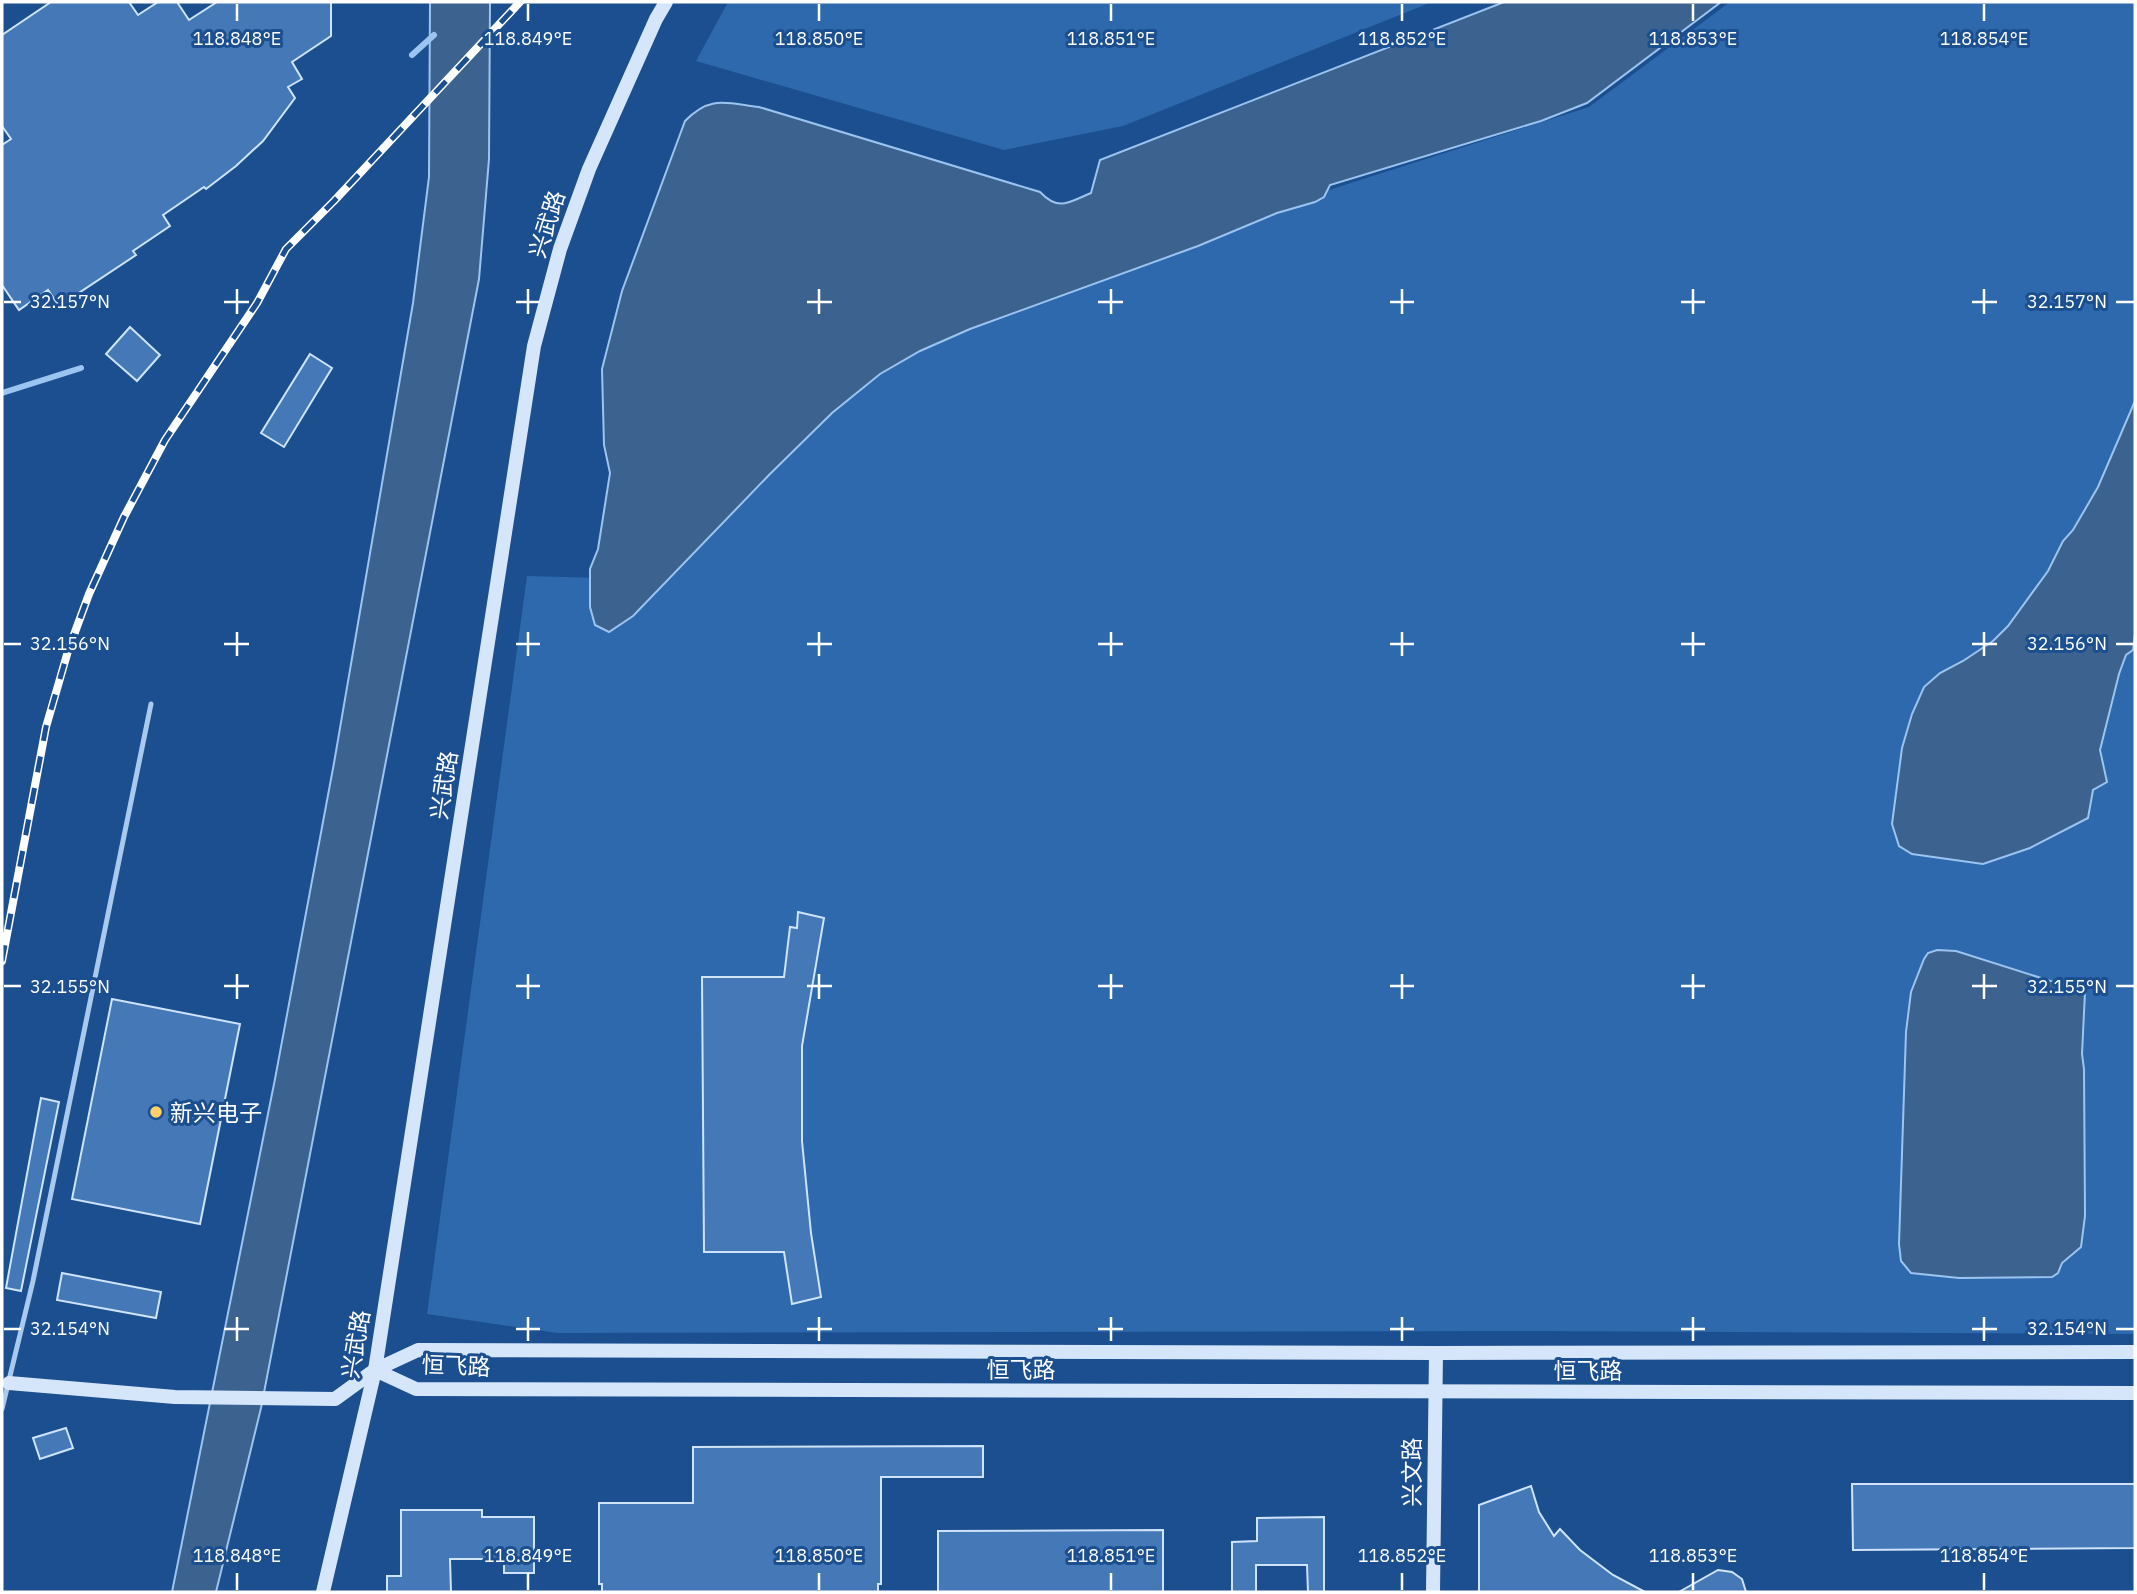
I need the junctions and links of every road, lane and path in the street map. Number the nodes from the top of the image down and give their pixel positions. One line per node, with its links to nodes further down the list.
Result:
1 (666, 2): 5 (main road, 兴武路)
2 (151, 704): 6 (lane)
3 (2135, 1352): 4 (main road, 恒飞路)
4 (1436, 1353): 5 (main road, 恒飞路); 7 (main road, 兴文路)
5 (374, 1370): 6 (main road); 7 (main road, 恒飞路); 10 (main road, 兴武路)
6 (9, 1383): 9 (lane)
7 (1435, 1393): 8 (main road, 恒飞路); 11 (main road, 兴文路)
8 (2135, 1393)
9 (2, 1409)
10 (323, 1592)
11 (1433, 1592)

